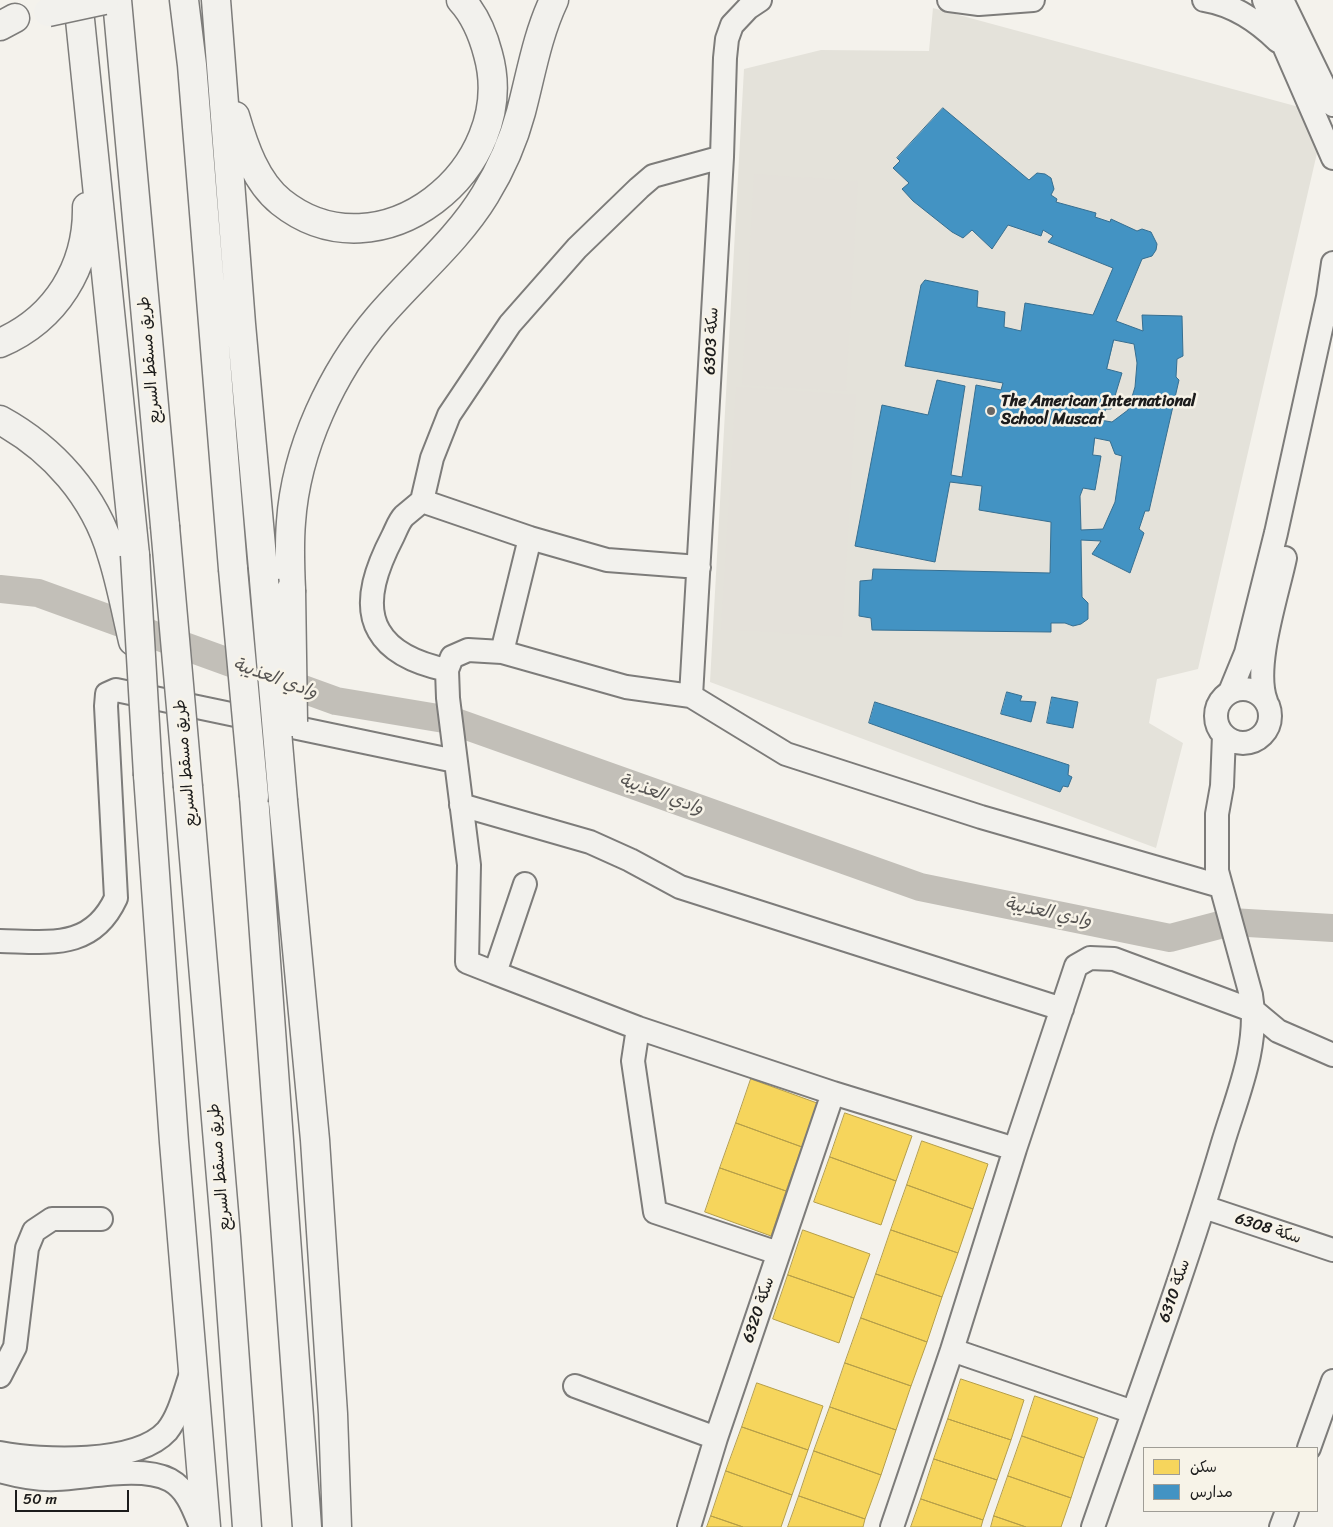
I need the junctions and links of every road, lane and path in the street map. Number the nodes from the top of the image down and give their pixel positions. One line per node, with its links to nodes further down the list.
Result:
1 (78, 0): 17 (main road)
2 (104, 0): 14 (main road, bridge)
3 (117, 0): 67 (main road, طريق مسقط السريع, bridge)
4 (184, 0): 68 (main road, bridge)
5 (216, 0): 15 (main road)
6 (461, 0): 15 (main road)
7 (554, 0): 38 (main road, bridge)
8 (760, 0): 19 (street, سكة 6303)
9 (949, 0): 10 (street)
10 (1032, 0)
11 (1207, 0): 16 (street)
12 (1264, 0): 16 (street)
13 (1282, 0): 18 (street)
14 (48, 12)
15 (219, 34): 38 (main road, bridge)
16 (1284, 47): 20 (street)
17 (84, 58): 22 (main road); 27 (main road)
18 (1333, 105)
19 (722, 156): 25 (street); 28 (street, سكة 6303)
20 (1333, 158)
21 (1333, 263): 31 (street)
22 (0, 343)
23 (1333, 347): 33 (street)
24 (0, 420): 27 (main road)
25 (422, 501): 26 (street); 30 (street)
26 (530, 538): 28 (street); 29 (street)
27 (124, 555): 55 (main road, bridge)
28 (699, 566): 32 (street, سكة 6303)
29 (502, 652): 30 (street); 32 (street)
30 (447, 670): 36 (street)
31 (1230, 692): 33 (street); 34 (street)
32 (691, 696): 41 (street)
33 (1266, 701): 35 (street)
34 (1224, 735): 35 (street); 37 (street)
35 (1249, 742): 37 (street)
36 (455, 761): 39 (street); 42 (street)
37 (1222, 786): 41 (street)
38 (289, 801): 69 (main road)
39 (461, 806): 43 (street); 44 (street)
40 (525, 884): 43 (street)
41 (1220, 886): 45 (street)
42 (0, 942)
43 (495, 973): 46 (street)
44 (1062, 1009): 45 (street); 49 (street)
45 (1254, 1011): 47 (street); 50 (street, سكة 6310)
46 (638, 1028): 48 (street); 53 (street)
47 (1333, 1055)
48 (833, 1093): 49 (street); 53 (street, سكة 6320)
49 (1015, 1149): 54 (street)
50 (1204, 1207): 52 (street, سكة 6308); 59 (street, سكة 6310)
51 (101, 1219): 56 (street)
52 (1333, 1250)
53 (778, 1253): 60 (street, سكة 6320)
54 (952, 1350): 59 (street); 71 (street)
55 (193, 1368): 62 (street); 66 (main road)
56 (0, 1376)
57 (1333, 1381): 61 (street)
58 (575, 1386): 60 (street)
59 (1133, 1412): 72 (street, سكة 6310)
60 (716, 1438): 70 (street, سكة 6320)
61 (1309, 1447)
62 (0, 1453)
63 (0, 1471): 65 (street)
64 (1287, 1512): 73 (street)
65 (201, 1527)
66 (206, 1527)
67 (247, 1527)
68 (307, 1527)
69 (337, 1527)
70 (689, 1527)
71 (892, 1527)
72 (1093, 1527)
73 (1281, 1527)

